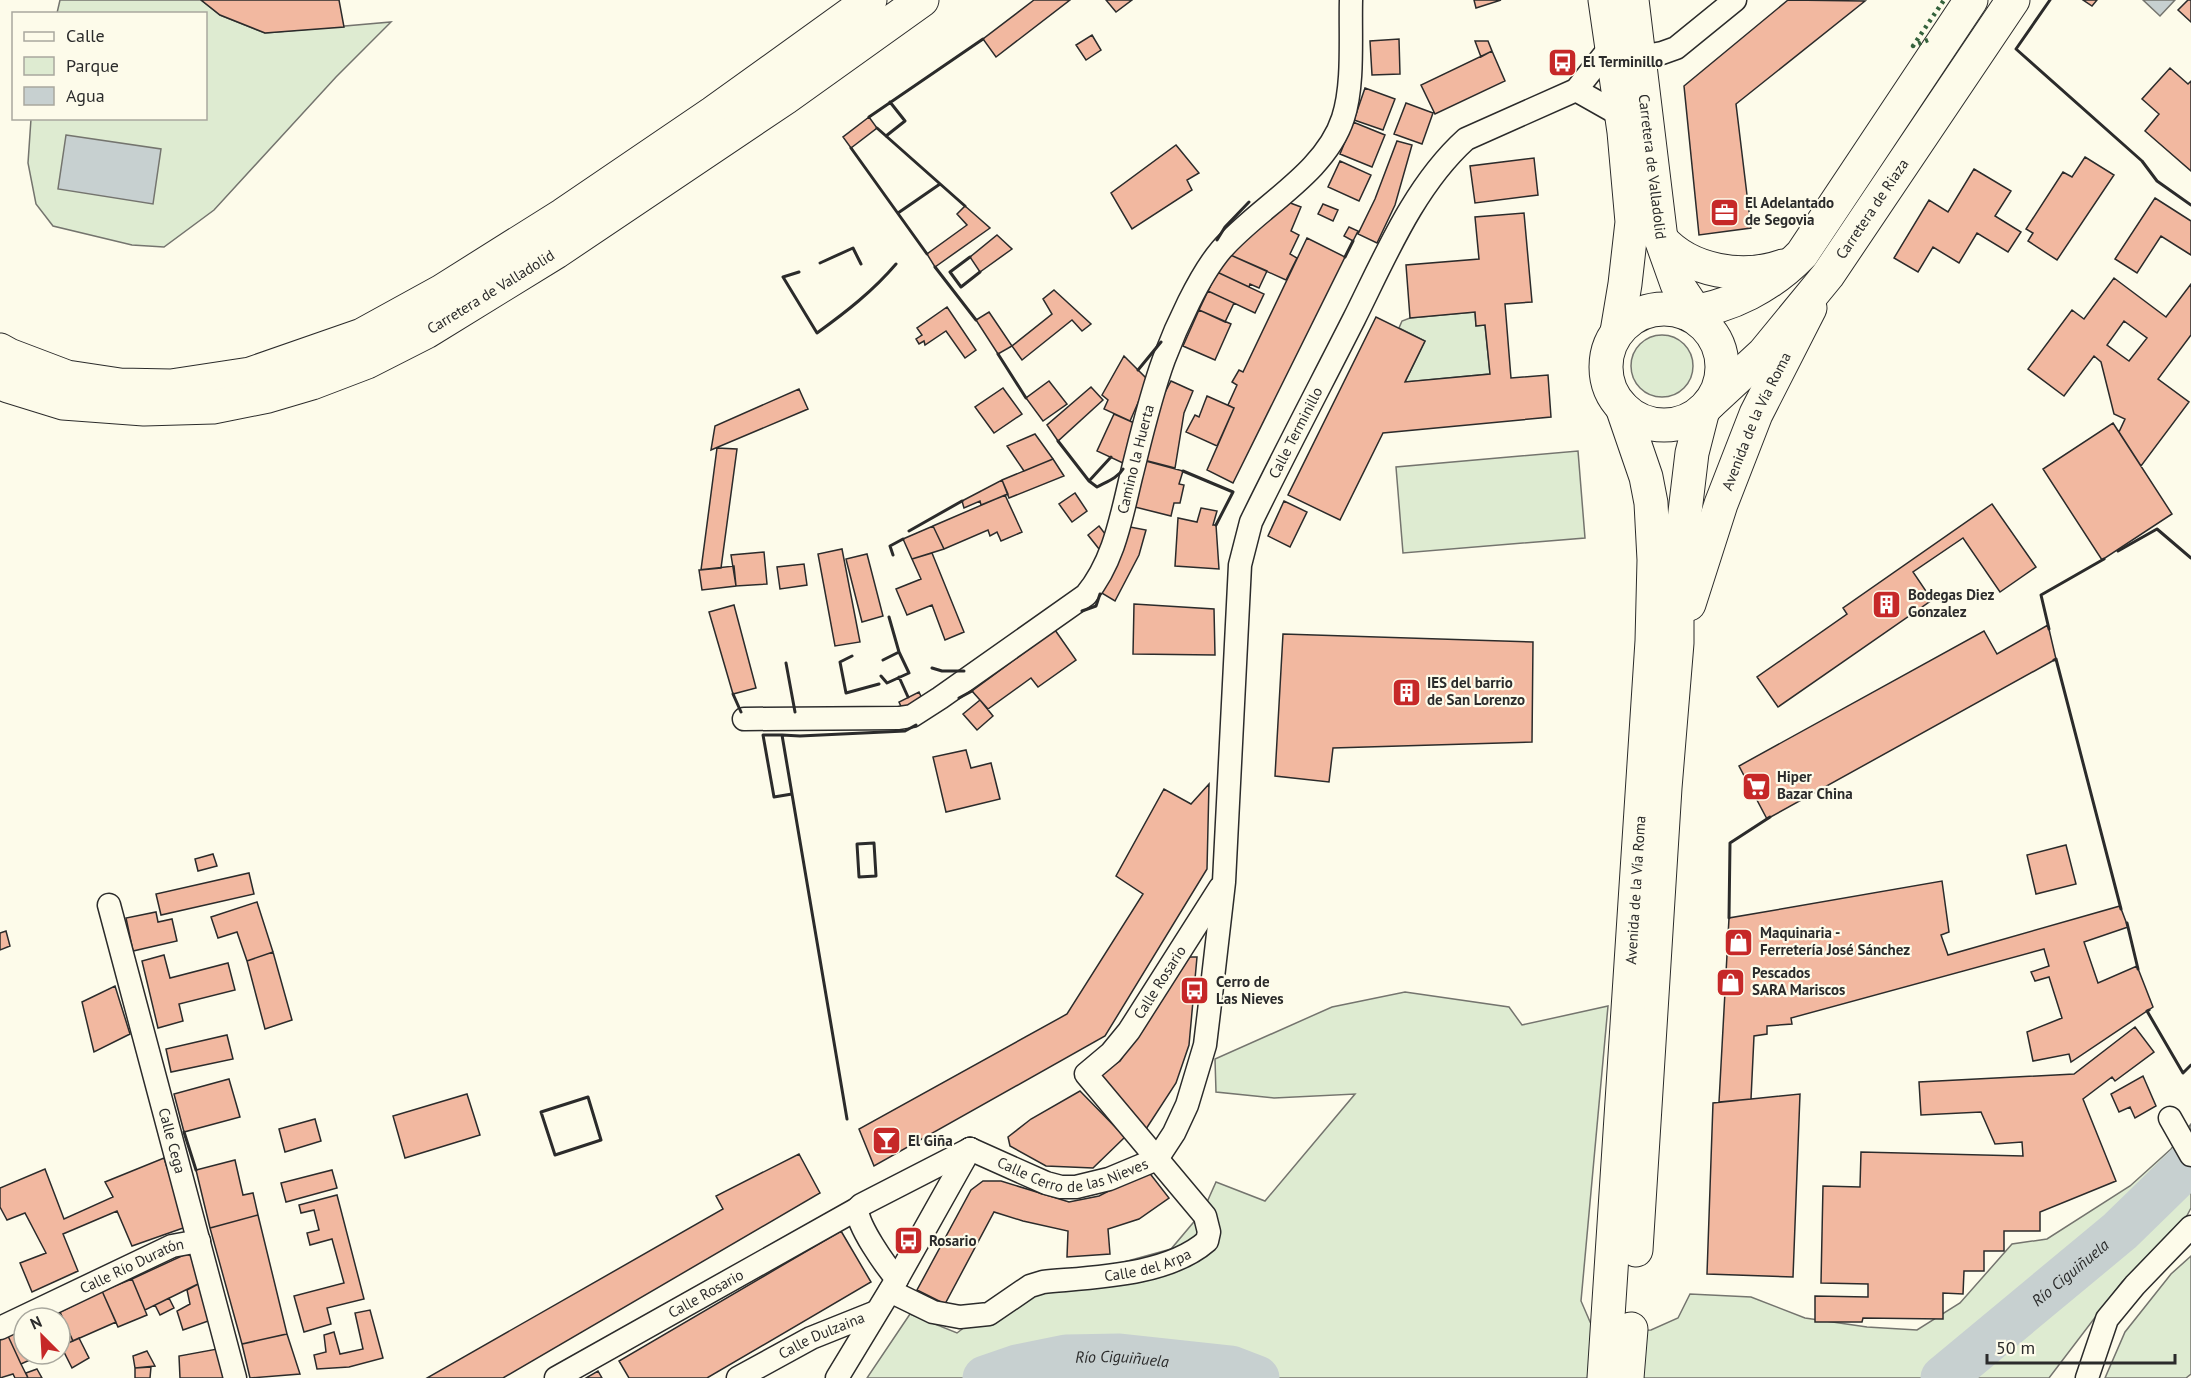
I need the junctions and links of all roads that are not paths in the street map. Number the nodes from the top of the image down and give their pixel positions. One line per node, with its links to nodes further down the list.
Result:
1 (870, 0): 17 (main road, Carretera de Valladolid)
2 (922, 0): 18 (main road, Carretera de Valladolid)
3 (1351, 0): 22 (street, Camino la Huerta)
4 (1605, 0): 9 (main road, Carretera de Valladolid)
5 (1632, 0): 9 (main road, Carretera de Valladolid)
6 (1735, 0): 9 (street)
7 (1971, 0): 13 (main road)
8 (2013, 0): 14 (main road, Carretera de Riaza)
9 (1626, 51): 10 (street, Calle Terminillo); 11 (main road, Carretera de Valladolid); 12 (main road, Carretera de Valladolid)
10 (1575, 90): 11 (street); 23 (street, Calle Terminillo)
11 (1622, 116): 16 (main road, Carretera de Valladolid)
12 (1661, 239): 13 (main road); 15 (main road, Carretera de Valladolid)
13 (1802, 254): 15 (main road)
14 (1828, 275): 19 (main road, Carretera de Riaza); 21 (main road, Avenida de la Vía Roma)
15 (1694, 316): 16 (main road); 19 (main road)
16 (1617, 332): 20 (main road)
17 (0, 350)
18 (0, 382)
19 (1707, 406): 20 (main road); 21 (main road, Avenida de la Vía Roma)
20 (1622, 407): 33 (main road, Avenida de la Vía Roma)
21 (1677, 643): 33 (main road, Avenida de la Vía Roma)
22 (744, 719)
23 (1224, 882): 25 (street, Calle Rosario); 27 (street, Calle Cerro de las Nieves)
24 (109, 905): 30 (street, Calle Cega)
25 (1086, 1074): 27 (street, Calle del Arpa)
26 (970, 1149): 27 (street, Calle Cerro de las Nieves); 28 (street, Calle Rosario); 31 (street)
27 (1156, 1159): 31 (street, Calle del Arpa)
28 (857, 1209): 31 (street); 36 (street, Calle Rosario)
29 (2191, 1227): 41 (street)
30 (199, 1241): 34 (street, Calle Río Duratón); 35 (street, Calle Cega)
31 (893, 1285): 32 (street)
32 (876, 1312): 37 (street, Calle Dulzaina); 38 (street)
33 (1620, 1320): 39 (main road, Avenida de la Vía Roma); 40 (main road, Avenida de la Vía Roma)
34 (0, 1328)
35 (235, 1378)
36 (556, 1378)
37 (738, 1378)
38 (837, 1378)
39 (1604, 1378)
40 (1627, 1378)
41 (2086, 1378)

